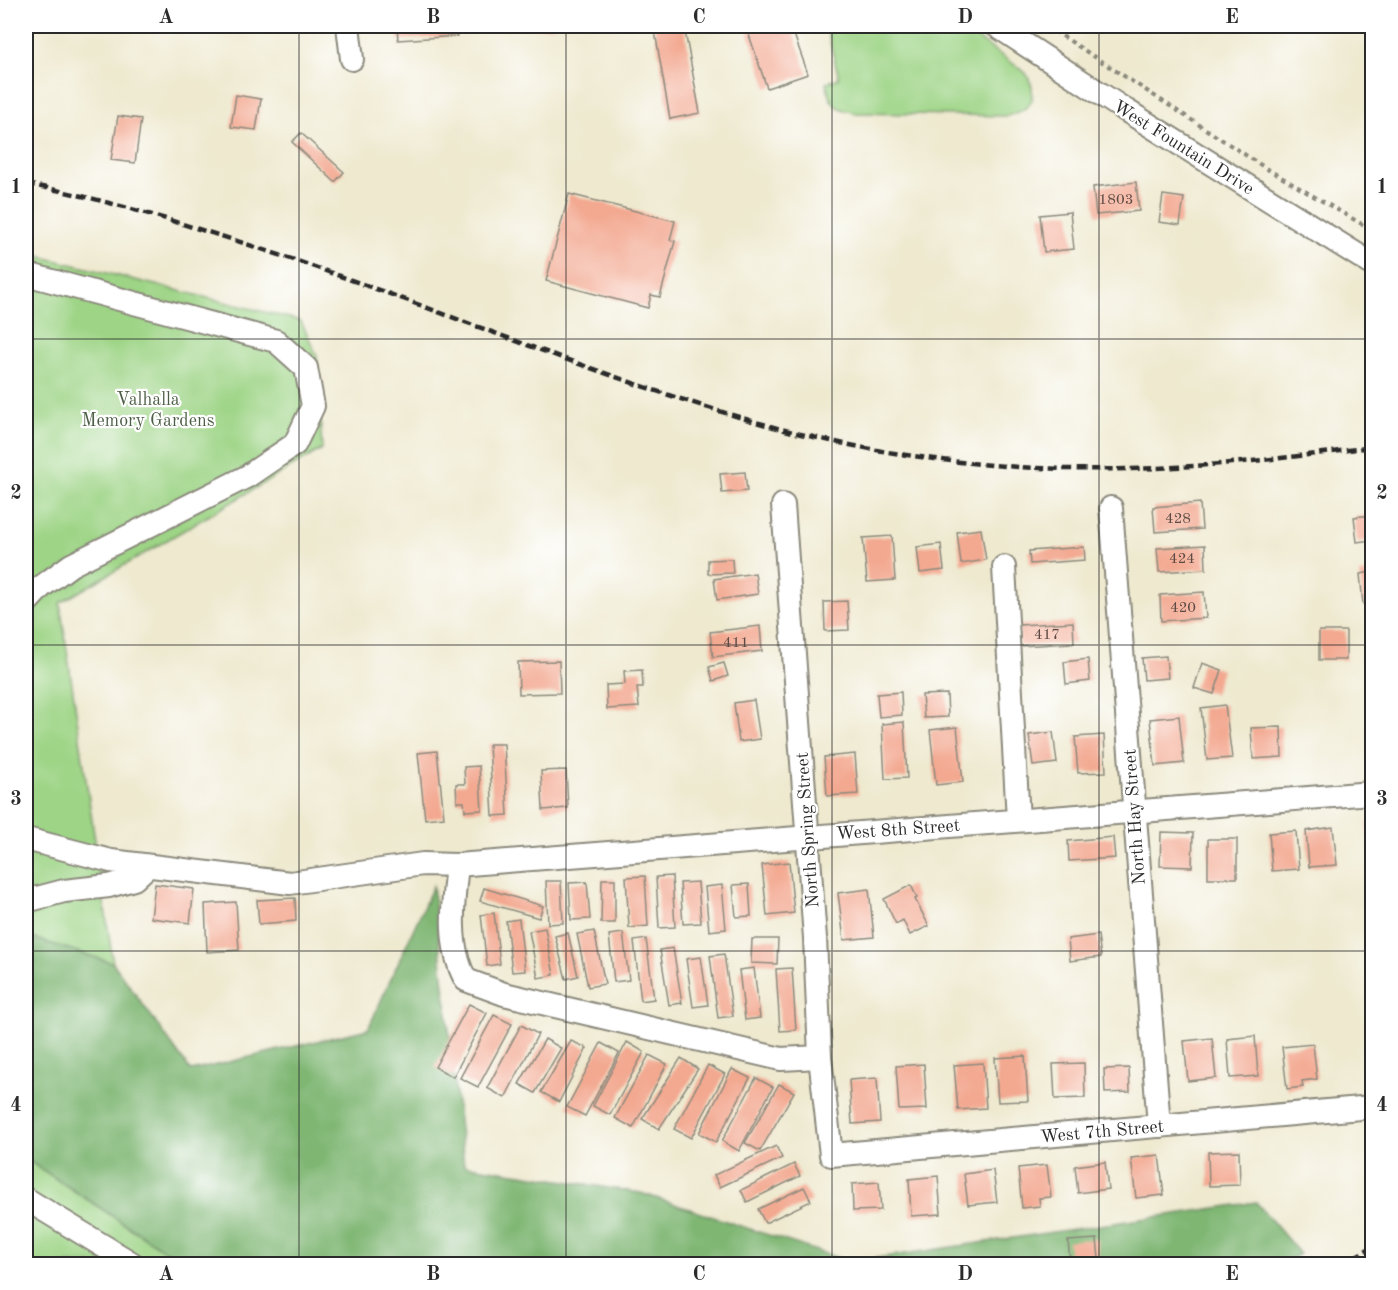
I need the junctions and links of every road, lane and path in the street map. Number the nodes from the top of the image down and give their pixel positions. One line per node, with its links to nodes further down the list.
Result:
1 (348, 26): 4 (street)
2 (997, 26): 6 (street, West Fountain Drive)
3 (1047, 26): 5 (path)
4 (352, 59)
5 (1372, 230)
6 (1372, 264)
7 (26, 274): 11 (street)
8 (783, 506): 15 (street, North Spring Street)
9 (1111, 508): 13 (street, North Hay Street)
10 (1004, 567): 14 (street)
11 (26, 603)
12 (1372, 793): 13 (street, West 8th Street)
13 (1134, 812): 14 (street, West 8th Street); 22 (street, North Hay Street)
14 (1018, 820): 15 (street, West 8th Street)
15 (807, 835): 17 (street, West 8th Street); 20 (street, North Spring Street)
16 (26, 839): 18 (street, West 8th Street)
17 (457, 865): 18 (street, West 8th Street); 20 (street)
18 (148, 866): 19 (street)
19 (26, 902)
20 (820, 1057): 23 (street, North Spring Street)
21 (1372, 1107): 22 (street, West 7th Street)
22 (1159, 1126): 23 (street, West 7th Street)
23 (831, 1155)
24 (26, 1199): 25 (street)
25 (133, 1264)

